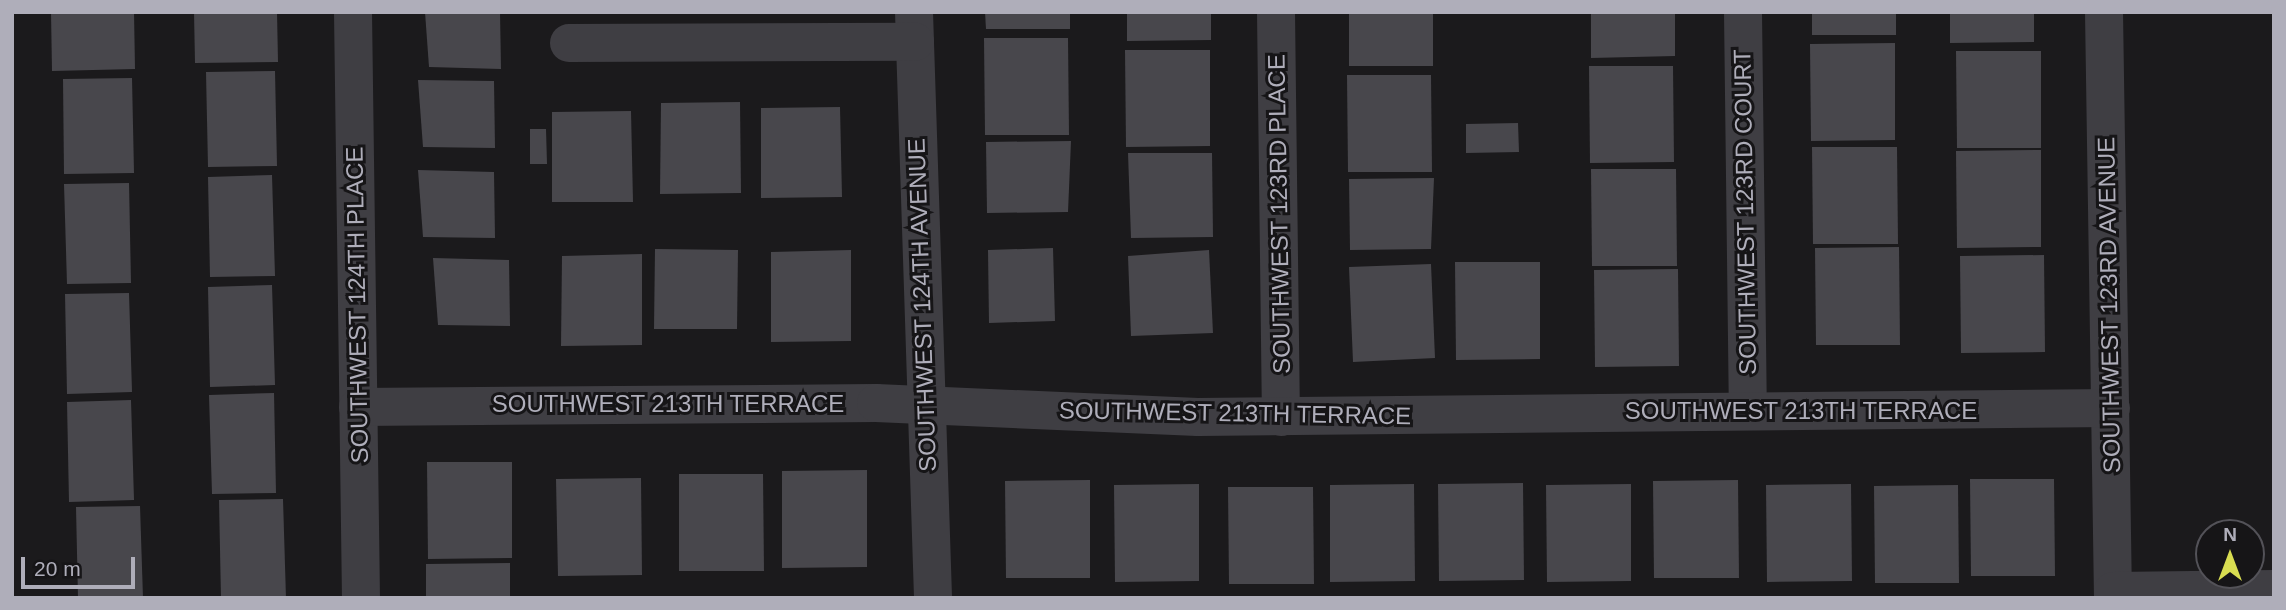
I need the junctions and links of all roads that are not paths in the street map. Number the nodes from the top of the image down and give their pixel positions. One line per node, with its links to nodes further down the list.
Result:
1 (353, 12): 8 (street, SOUTHWEST 124TH PLACE)
2 (1276, 12): 11 (street, SOUTHWEST 123RD PLACE)
3 (1743, 12): 10 (street, SOUTHWEST 123RD COURT)
4 (2105, 12): 9 (street, SOUTHWEST 123RD AVENUE)
5 (915, 27): 6 (street); 7 (street, SOUTHWEST 124TH AVENUE)
6 (569, 43)
7 (924, 405): 8 (street, SOUTHWEST 213TH TERRACE); 11 (street, SOUTHWEST 213TH TERRACE); 15 (street, SOUTHWEST 124TH AVENUE)
8 (358, 407): 14 (street, SOUTHWEST 124TH PLACE)
9 (2111, 408): 10 (street, SOUTHWEST 213TH TERRACE); 13 (street, SOUTHWEST 123RD AVENUE)
10 (1748, 411): 11 (street, SOUTHWEST 213TH TERRACE)
11 (1281, 416)
12 (2274, 589): 13 (street)
13 (2113, 595)
14 (362, 598)
15 (933, 598)

